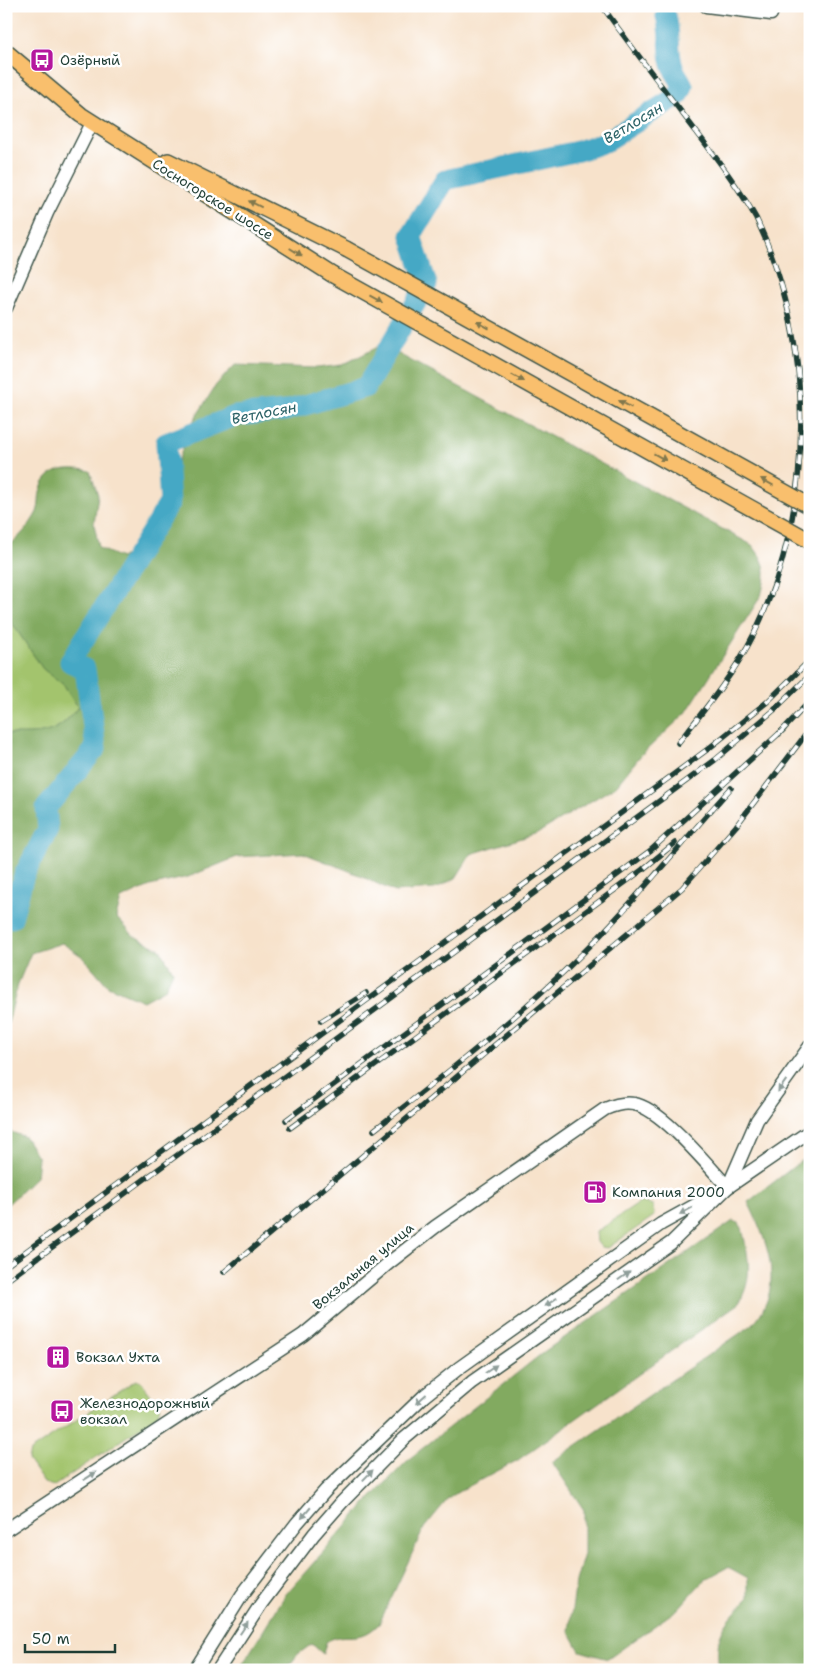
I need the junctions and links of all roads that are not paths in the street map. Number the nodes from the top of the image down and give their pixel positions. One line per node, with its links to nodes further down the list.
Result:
1 (706, 6): 2 (street)
2 (773, 6)
3 (6, 52): 4 (main road, Сосногорское шоссе)
4 (92, 123): 5 (street); 6 (main road, Сосногорское шоссе, one-way to 4, bridge); 7 (main road, Сосногорское шоссе, one-way to 7, bridge)
5 (6, 308)
6 (810, 506)
7 (810, 541)
8 (810, 1046): 10 (street, one-way to 10)
9 (810, 1131): 10 (street)
10 (728, 1187): 11 (street, Вокзальная улица, one-way to 10); 12 (street, one-way to 12); 13 (street, one-way to 10)
11 (6, 1530)
12 (195, 1670)
13 (218, 1670)

